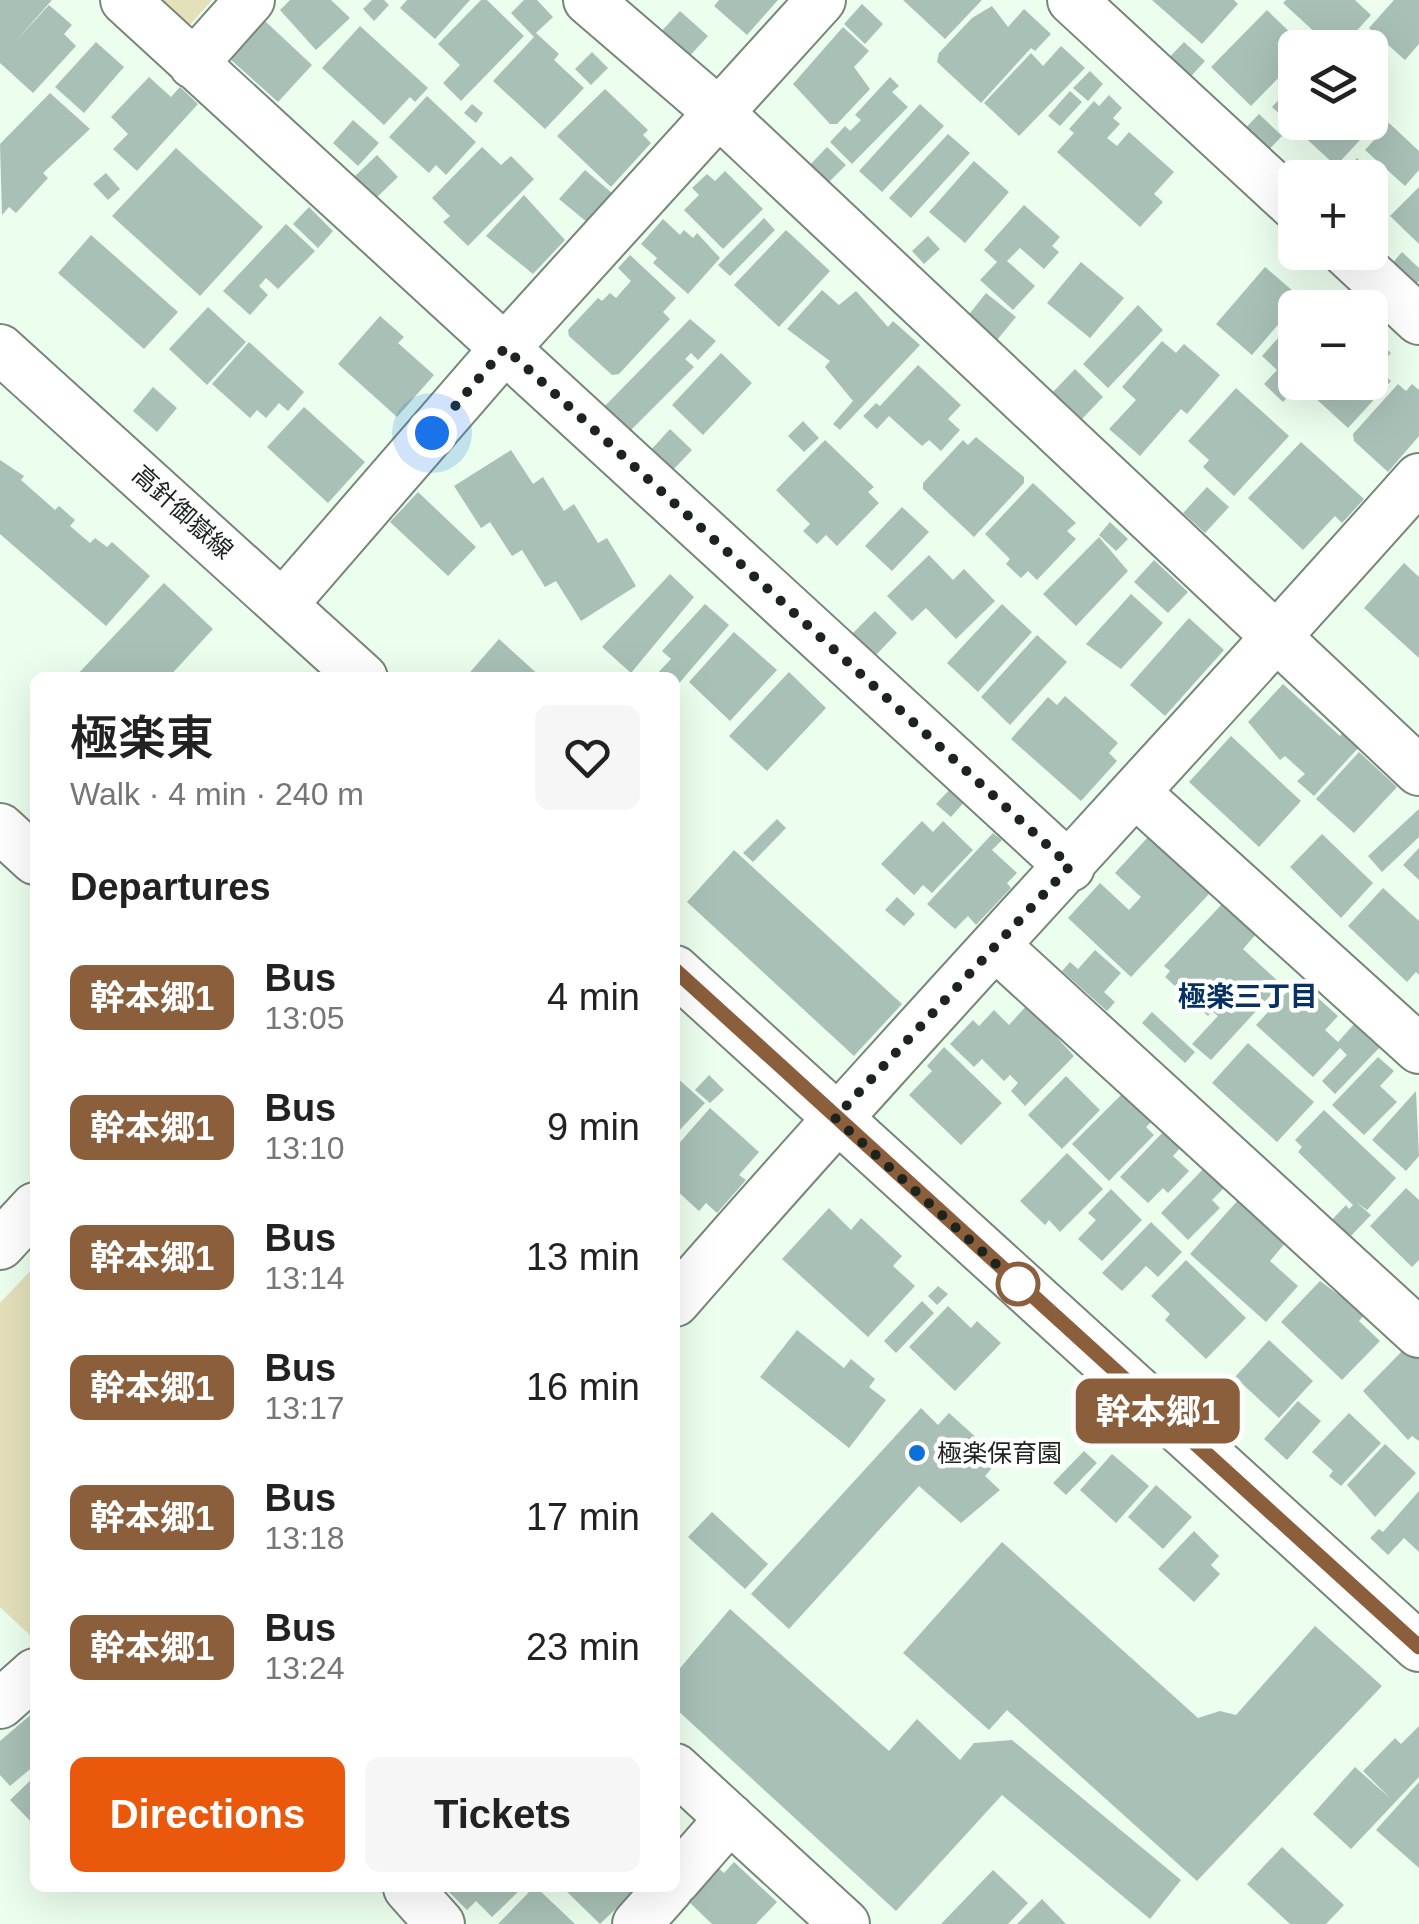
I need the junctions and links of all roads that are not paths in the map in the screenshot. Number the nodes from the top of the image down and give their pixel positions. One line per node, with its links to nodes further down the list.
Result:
1 (124, 0): 6 (street)
2 (250, 0): 6 (street)
3 (588, 0): 7 (street)
4 (821, 0): 7 (street)
5 (1072, 0): 8 (street)
6 (194, 64): 11 (street)
7 (717, 110): 11 (street); 15 (street)
8 (1278, 190)
9 (1365, 270): 10 (street)
10 (1419, 320)
11 (505, 348): 14 (street); 21 (street)
12 (0, 349): 14 (street, 高針御嶽線)
13 (1419, 478): 15 (street)
14 (284, 602): 16 (street, 高針御嶽線)
15 (1275, 640): 17 (street); 18 (street)
16 (357, 672)
17 (1419, 771)
18 (1136, 794): 21 (street); 24 (street)
19 (0, 828): 20 (street)
20 (30, 855)
21 (1070, 866): 22 (street)
22 (996, 947): 25 (street); 29 (street)
23 (680, 975): 25 (street)
24 (1419, 1049)
25 (835, 1118): 28 (street); 30 (street)
26 (30, 1212): 27 (street)
27 (0, 1245)
28 (680, 1296)
29 (1419, 1333)
30 (1419, 1647)
31 (680, 1773): 32 (street)
32 (730, 1818): 33 (street); 38 (street)
33 (680, 1874)
34 (412, 1892): 36 (street)
35 (665, 1892): 37 (street)
36 (440, 1924)
37 (637, 1924)
38 (844, 1924)

